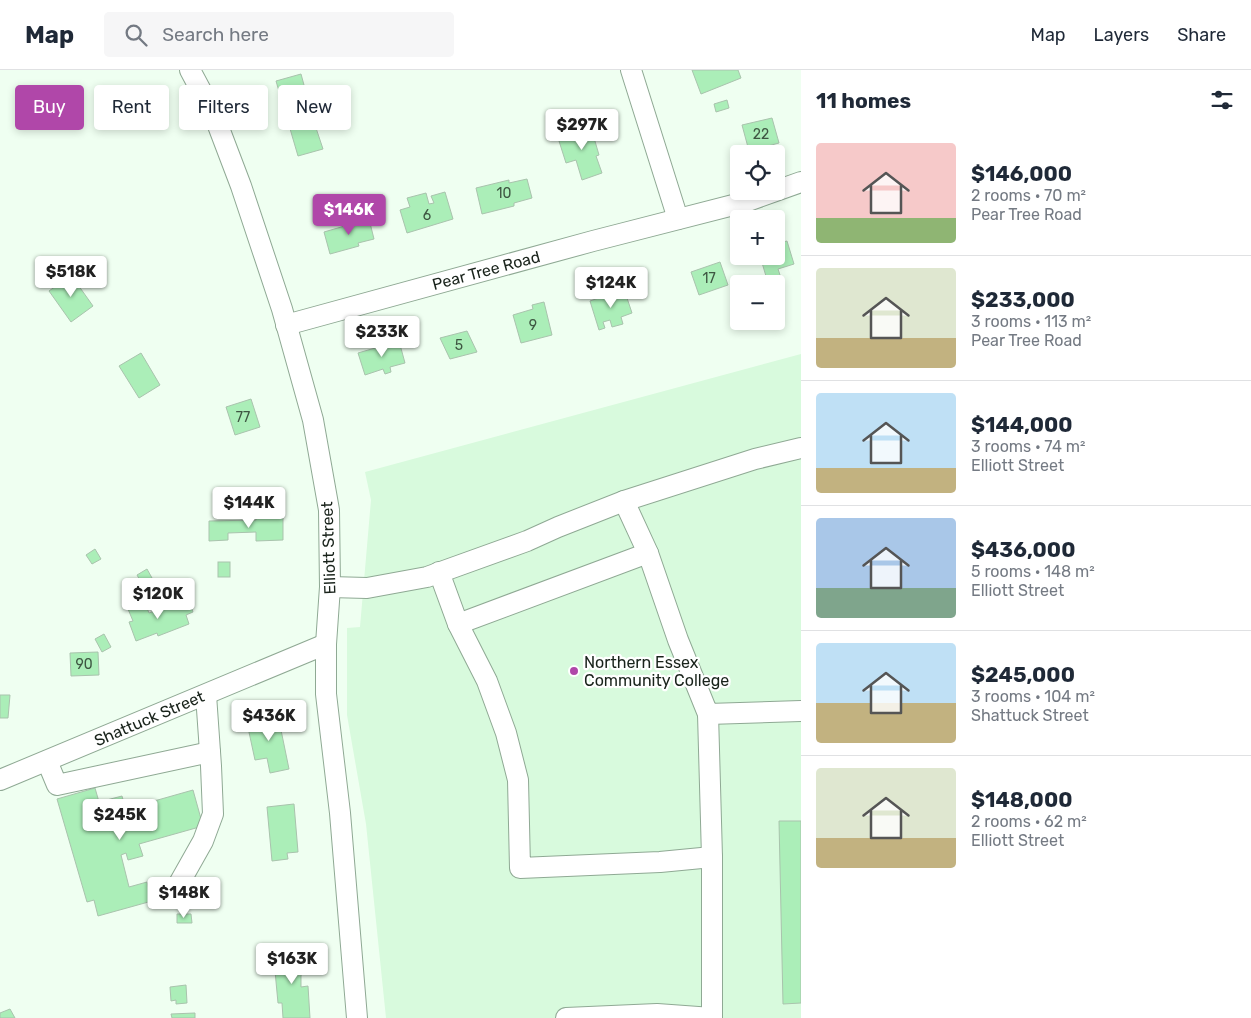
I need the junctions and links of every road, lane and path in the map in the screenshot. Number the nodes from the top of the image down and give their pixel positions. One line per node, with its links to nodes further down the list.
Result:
1 (190, 70): 5 (street, Elliott Street)
2 (630, 70): 4 (street)
3 (801, 182): 4 (street, Pear Tree Road)
4 (678, 219): 5 (street, Pear Tree Road)
5 (286, 325): 10 (street, Elliott Street)
6 (801, 448): 7 (street)
7 (624, 501): 8 (street); 9 (street)
8 (648, 553): 11 (street); 15 (street)
9 (439, 572): 10 (street); 11 (street)
10 (330, 587): 12 (street, Elliott Street)
11 (458, 624): 19 (street)
12 (326, 644): 13 (street, Shattuck Street); 21 (street, Elliott Street)
13 (206, 695): 16 (street); 17 (street, Shattuck Street)
14 (801, 711): 15 (street)
15 (708, 714): 19 (street)
16 (210, 752): 17 (street); 20 (street)
17 (46, 761): 18 (street, Shattuck Street)
18 (0, 780)
19 (712, 857): 23 (street)
20 (172, 896)
21 (357, 1018)
22 (566, 1018): 23 (street)
23 (712, 1018)

